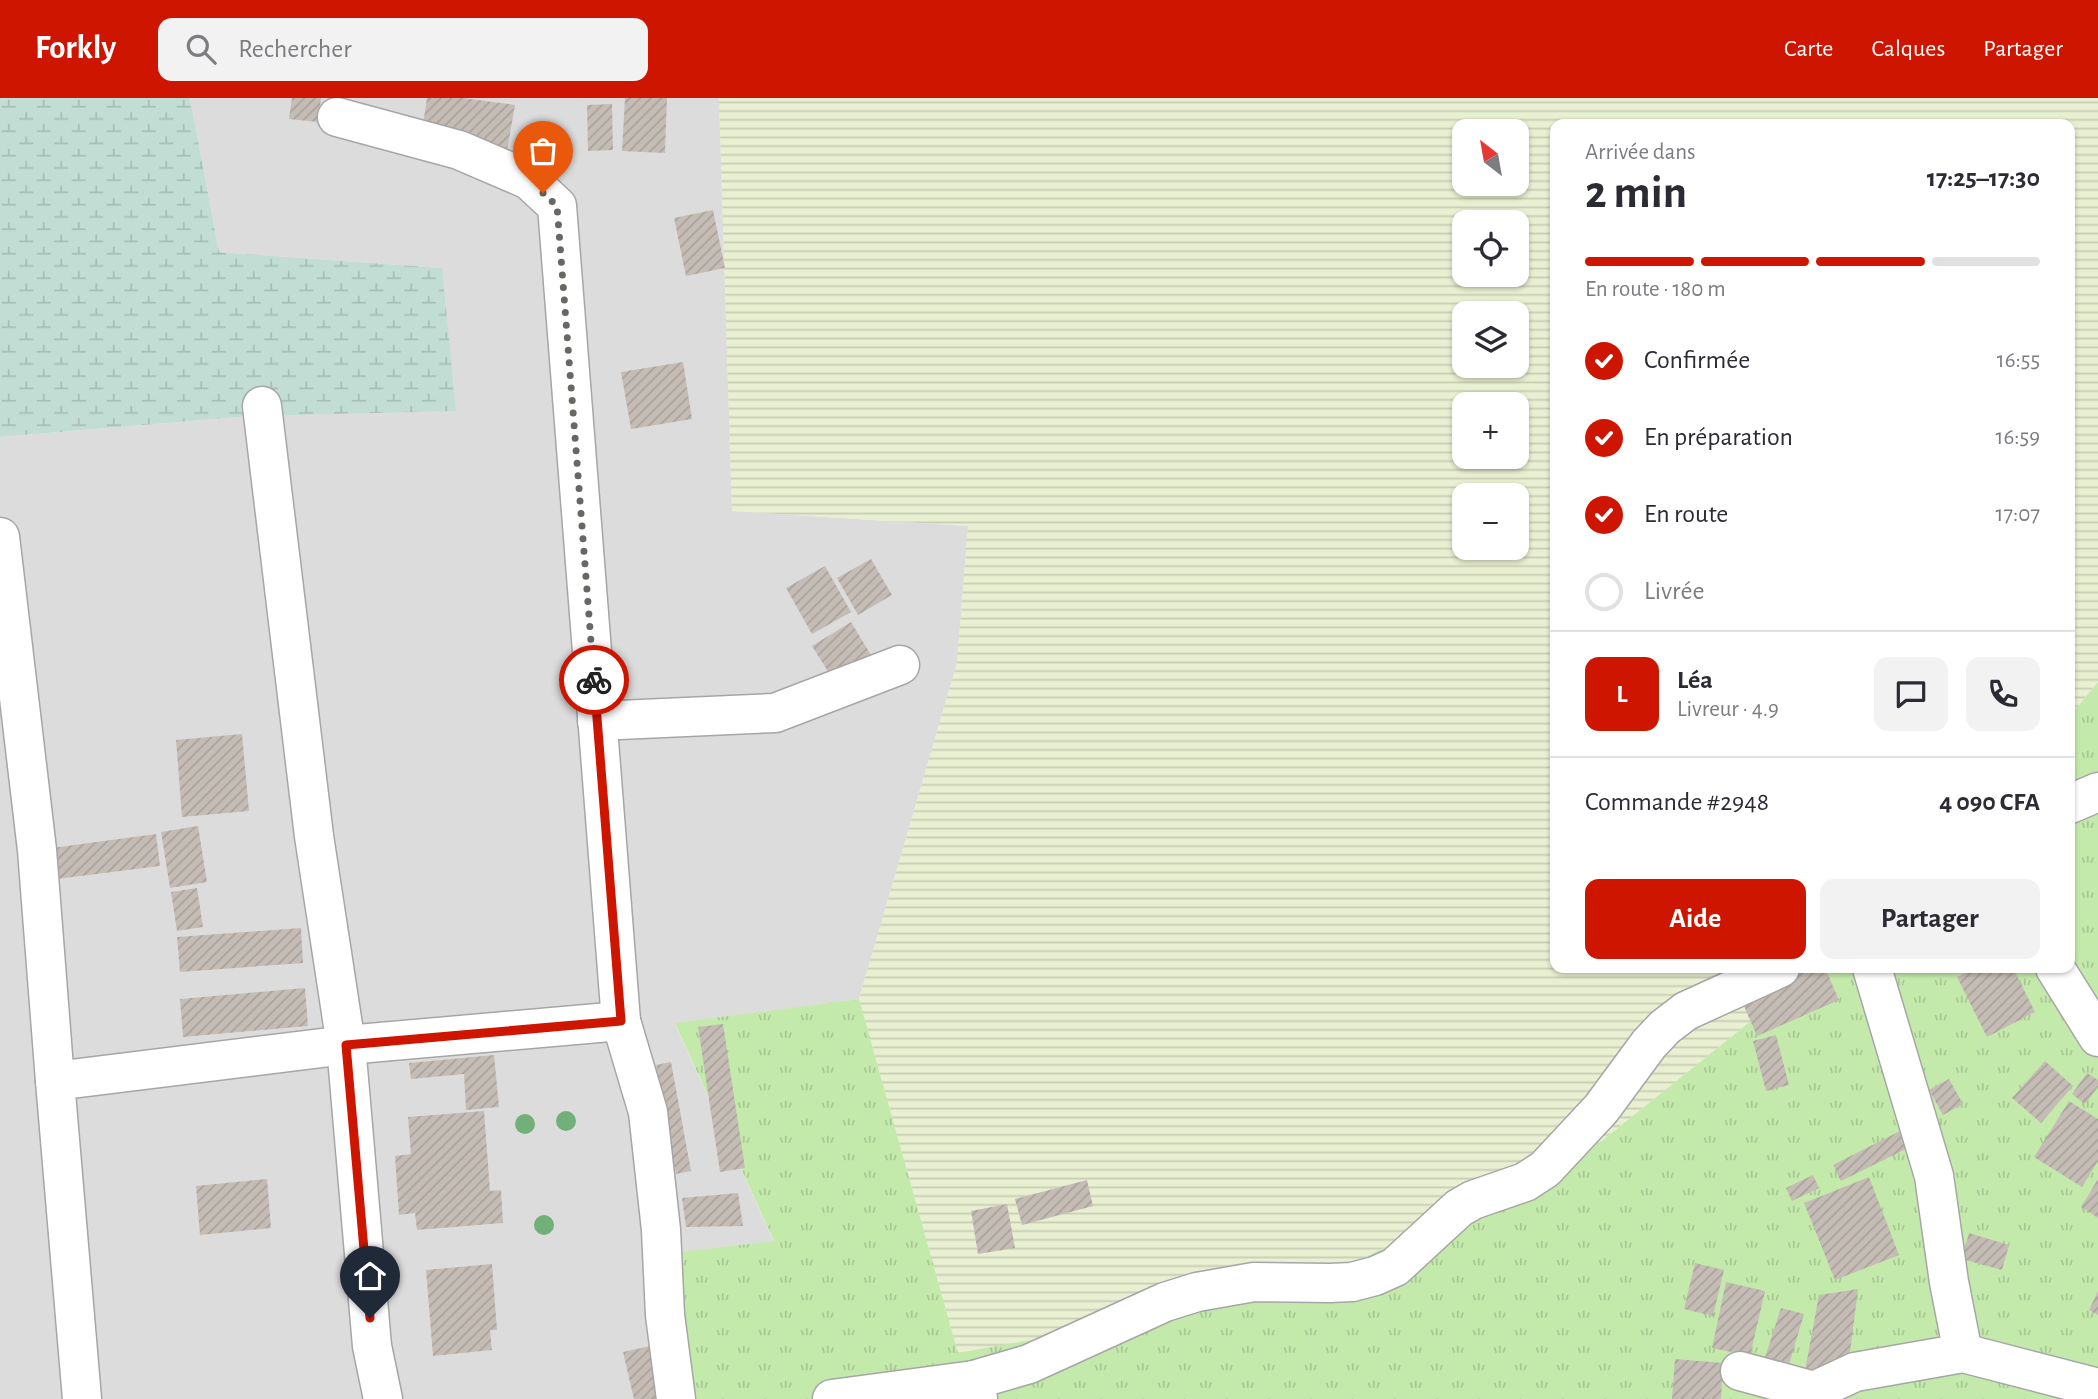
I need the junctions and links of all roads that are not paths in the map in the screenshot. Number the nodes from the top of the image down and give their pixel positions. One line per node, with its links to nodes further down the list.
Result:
1 (337, 117): 5 (street)
2 (262, 406): 13 (street)
3 (0, 537): 14 (street)
4 (900, 665): 5 (street)
5 (597, 721): 11 (street)
6 (2098, 792): 7 (street)
7 (2075, 802)
8 (1769, 973): 18 (street)
9 (1873, 973): 15 (street)
10 (2057, 973): 12 (street)
11 (621, 1021): 13 (street); 21 (street)
12 (2098, 1037)
13 (346, 1045): 14 (street); 20 (street)
14 (55, 1081): 19 (street)
15 (1963, 1353): 16 (street); 17 (street)
16 (1740, 1371)
17 (2098, 1388)
18 (976, 1390): 22 (street)
19 (82, 1399)
20 (383, 1399)
21 (676, 1399)
22 (832, 1399)

